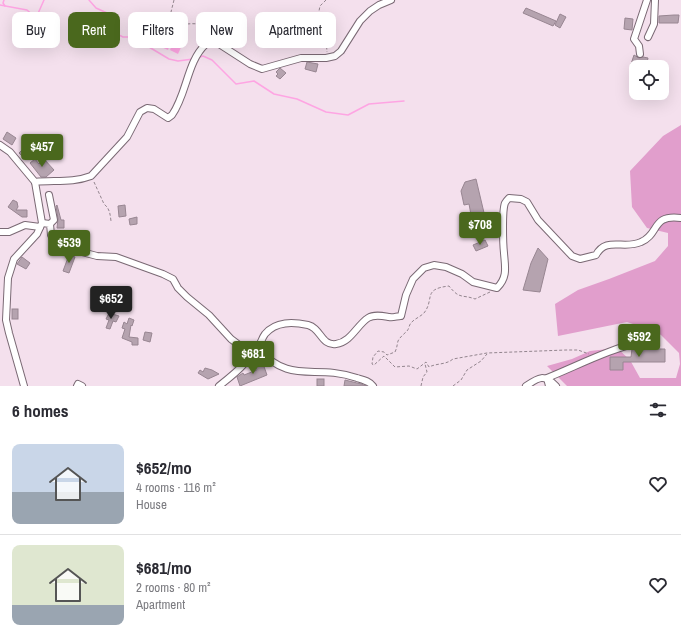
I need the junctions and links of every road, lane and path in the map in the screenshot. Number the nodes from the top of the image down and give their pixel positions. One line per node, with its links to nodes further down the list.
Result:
1 (174, 0): 6 (path)
2 (326, 0): 11 (path)
3 (391, 0): 11 (street)
4 (647, 0): 10 (street)
5 (655, 0): 7 (street)
6 (196, 25)
7 (648, 37)
8 (201, 48): 13 (street)
9 (225, 48): 11 (street)
10 (640, 54)
11 (326, 58)
12 (0, 145): 14 (street)
13 (91, 176): 14 (street); 17 (path)
14 (35, 182): 19 (street)
15 (49, 195): 18 (street)
16 (681, 218): 21 (street)
17 (111, 221)
18 (50, 224): 19 (street); 23 (street)
19 (41, 225): 20 (street); 30 (street)
20 (0, 232)
21 (497, 288): 23 (street); 26 (path)
22 (646, 341): 25 (street)
23 (257, 348): 27 (street); 33 (street)
24 (487, 353): 25 (path); 26 (path); 36 (path)
25 (597, 357): 29 (street)
26 (425, 363): 35 (path)
27 (275, 370)
28 (309, 378): 34 (street)
29 (546, 378): 37 (street); 38 (street); 39 (street)
30 (24, 386)
31 (77, 386): 32 (street)
32 (82, 386)
33 (219, 386)
34 (373, 386)
35 (421, 386)
36 (453, 386)
37 (526, 386)
38 (549, 386)
39 (556, 386)

